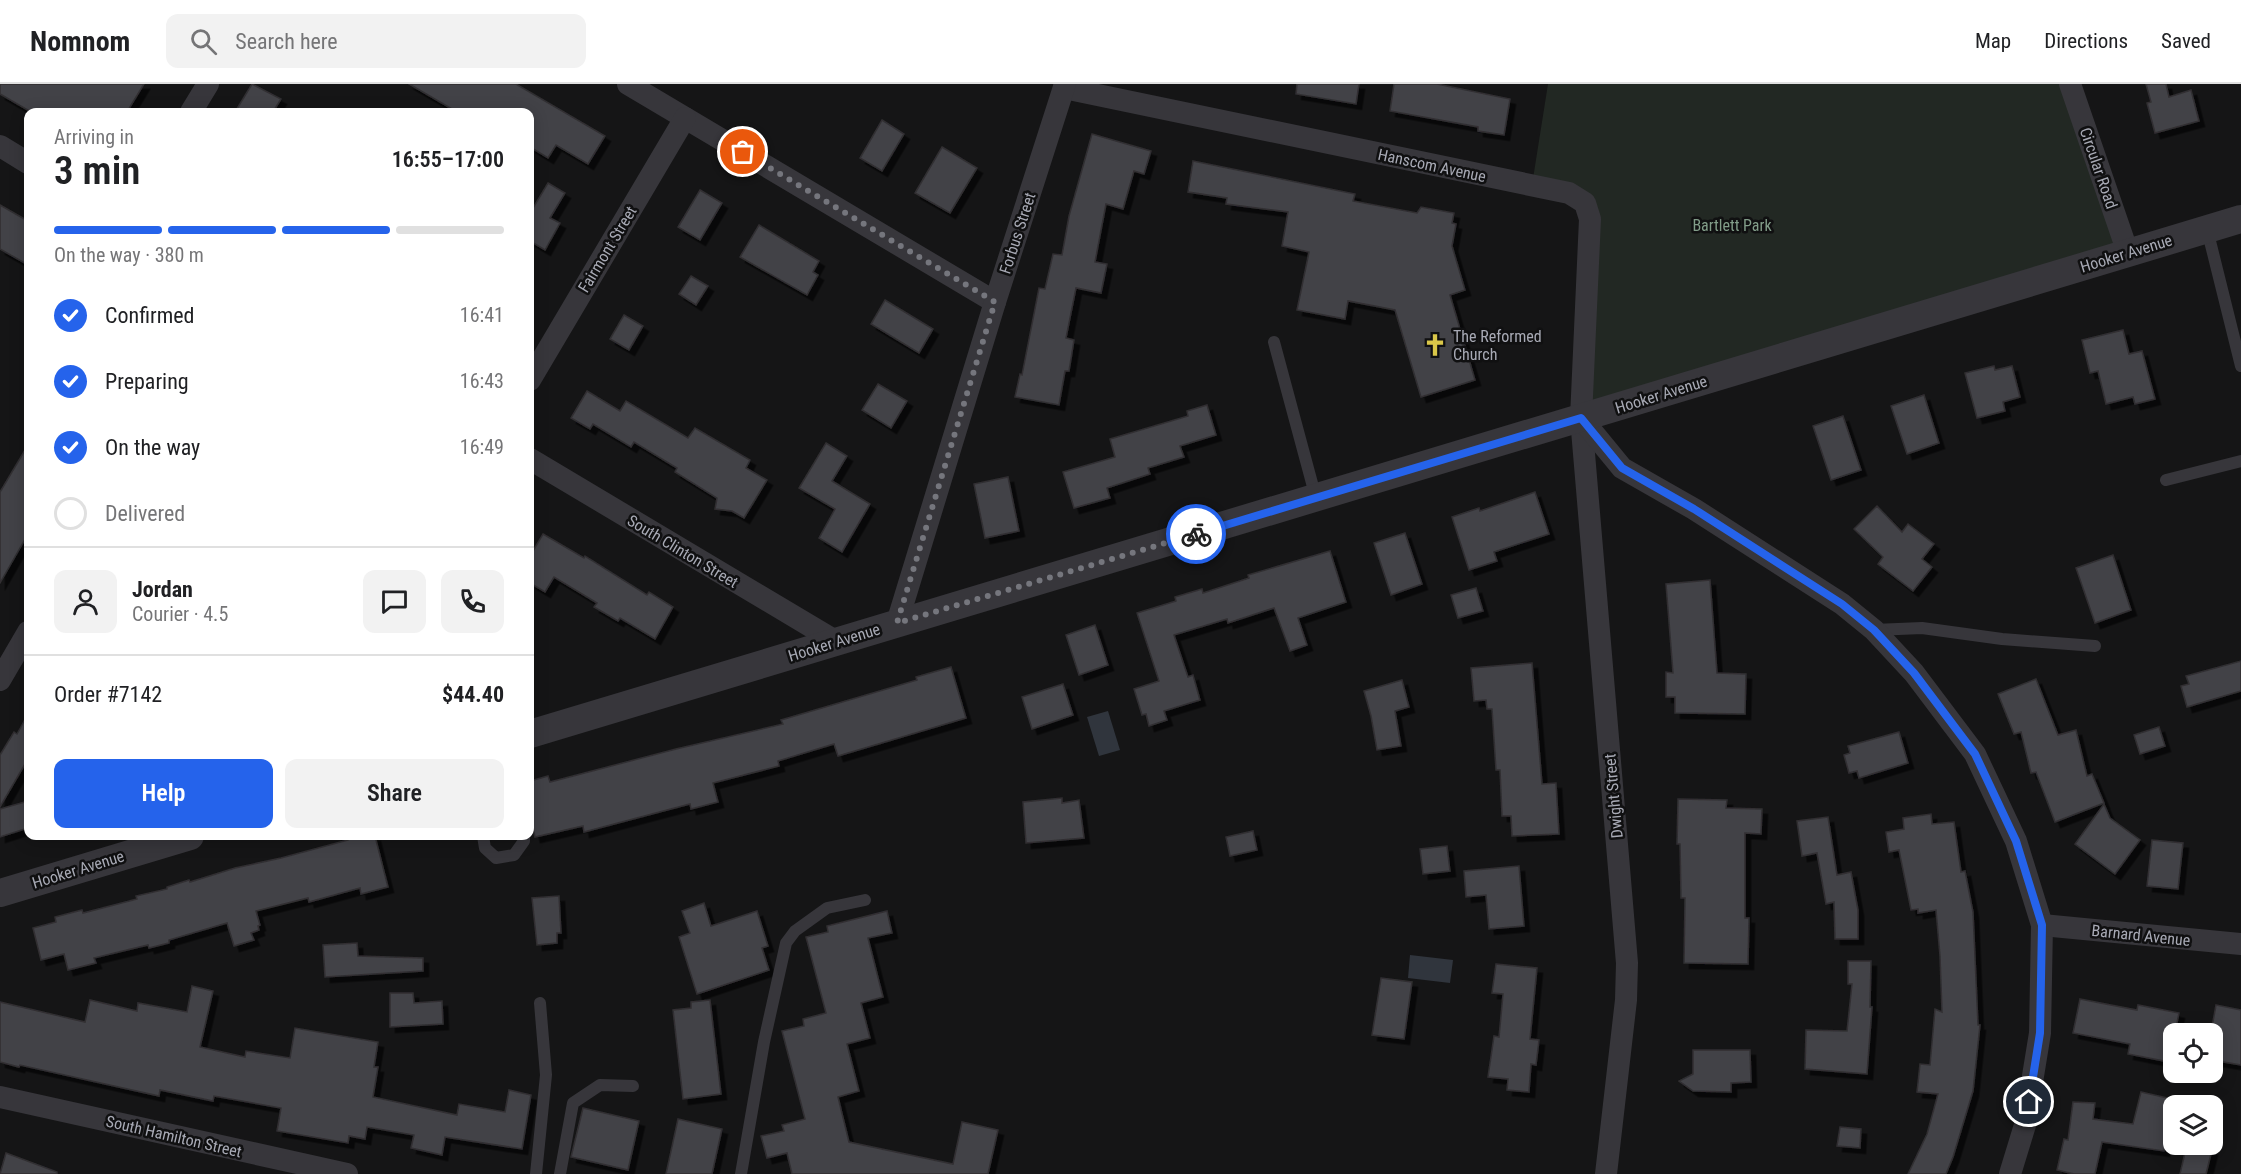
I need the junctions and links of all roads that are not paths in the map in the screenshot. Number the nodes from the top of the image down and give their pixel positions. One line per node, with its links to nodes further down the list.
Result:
1 (208, 84): 5 (street)
2 (628, 84): 6 (street)
3 (2070, 84): 11 (street, Circular Road)
4 (1065, 86): 12 (street, Forbus Street); 16 (street, Hanscom Avenue)
5 (193, 108)
6 (685, 118): 12 (street); 15 (street, Fairmont Street)
7 (0, 146): 8 (street)
8 (24, 161)
9 (2241, 219): 10 (street, Hooker Avenue)
10 (2207, 229): 11 (street, Hooker Avenue); 14 (lane)
11 (2128, 253): 16 (street, Hooker Avenue)
12 (995, 302): 21 (street, Forbus Street)
13 (1274, 342): 20 (lane)
14 (2241, 366)
15 (534, 373)
16 (1581, 418): 20 (street, Hooker Avenue); 22 (street); 43 (street, Dwight Street)
17 (534, 461): 24 (street, South Clinton Street)
18 (2241, 461): 19 (lane)
19 (2166, 480)
20 (1316, 498): 21 (street, Hooker Avenue)
21 (897, 623): 24 (street, Hooker Avenue)
22 (1874, 630): 25 (lane); 33 (street)
23 (24, 639): 26 (street)
24 (837, 642): 27 (street, Hooker Avenue)
25 (2096, 646)
26 (0, 680)
27 (534, 733)
28 (176, 840): 31 (street, Hooker Avenue)
29 (484, 840): 30 (lane)
30 (524, 840)
31 (0, 892)
32 (865, 900): 42 (lane)
33 (2042, 925): 34 (street, Barnard Avenue); 44 (street)
34 (2241, 944)
35 (540, 1003): 40 (lane)
36 (633, 1086): 41 (lane)
37 (0, 1097): 38 (street, South Hamilton Street)
38 (291, 1168): 39 (street, South Hamilton Street)
39 (347, 1174)
40 (536, 1174)
41 (560, 1174)
42 (741, 1174)
43 (1606, 1174)
44 (2010, 1174)

